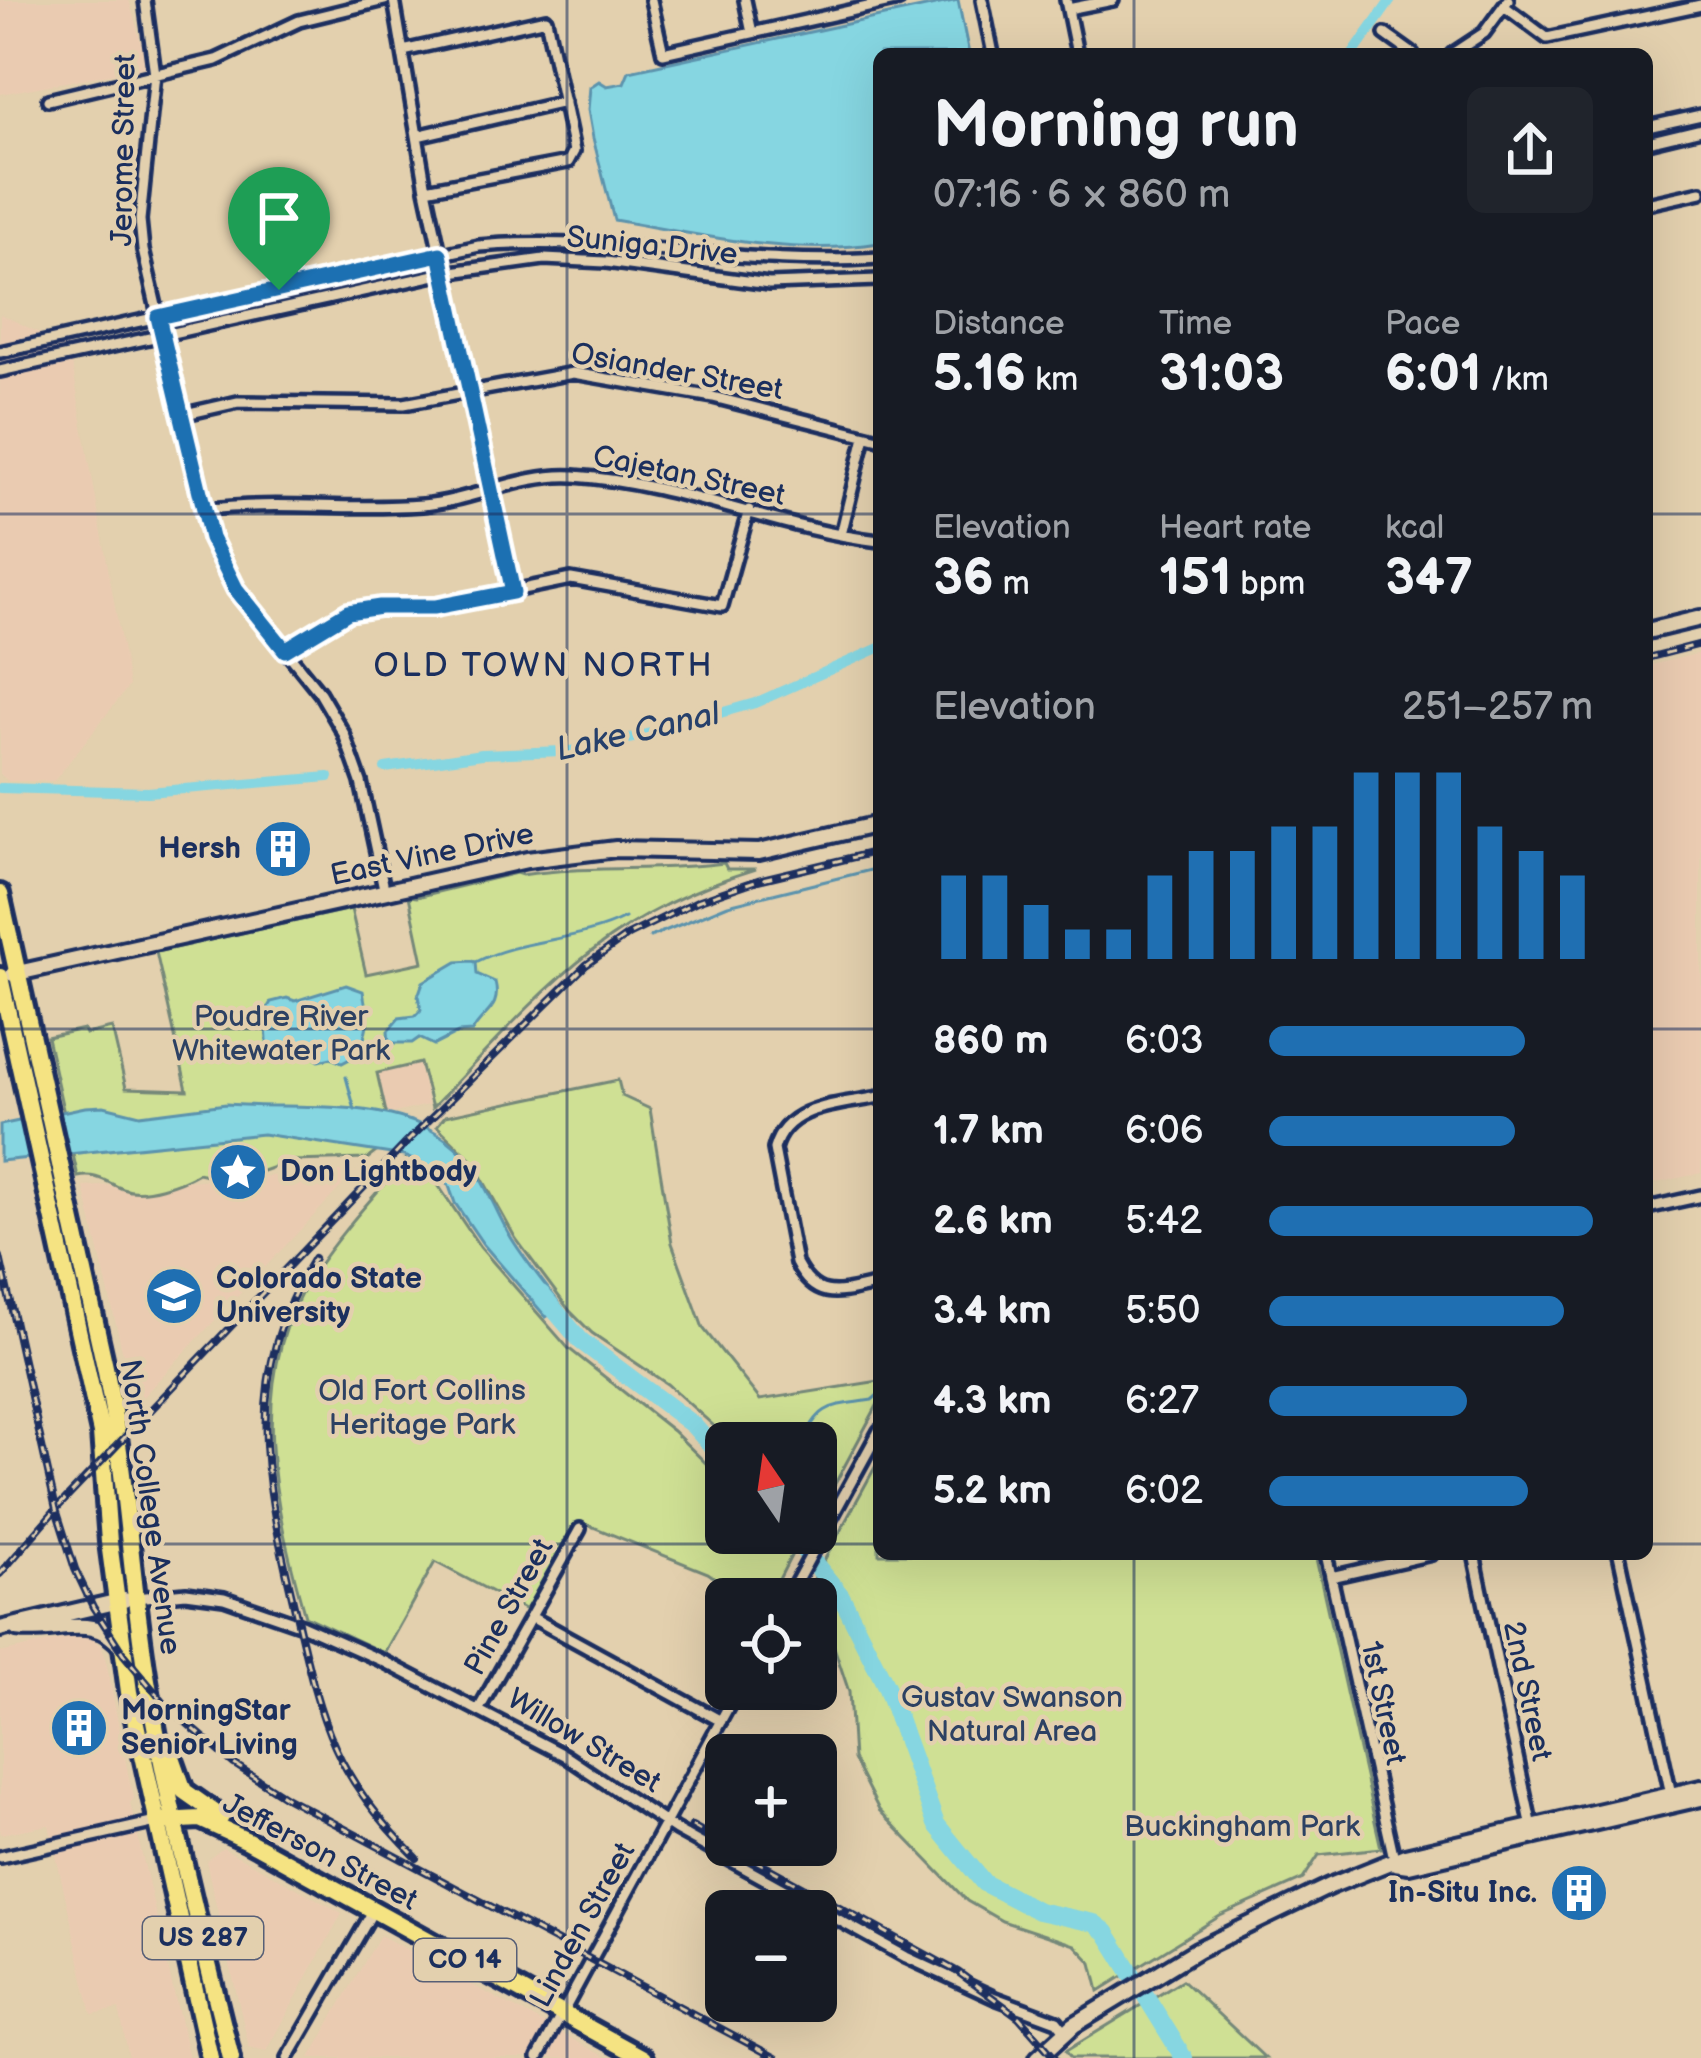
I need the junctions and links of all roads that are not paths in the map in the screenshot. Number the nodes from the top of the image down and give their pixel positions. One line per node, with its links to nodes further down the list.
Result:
1 (145, 0): 20 (street, Jerome Street)
2 (389, 0): 19 (street); 20 (street)
3 (651, 0): 13 (street)
4 (745, 0): 13 (street)
5 (836, 0): 12 (street)
6 (899, 0): 12 (street)
7 (982, 0): 15 (street)
8 (1113, 0): 10 (street)
9 (1506, 3): 11 (street); 18 (street)
10 (1067, 4): 16 (street)
11 (1701, 5)
12 (839, 13): 13 (street)
13 (752, 33)
14 (1385, 34): 17 (street)
15 (991, 48)
16 (1076, 48)
17 (1405, 48)
18 (1461, 48)
19 (403, 50): 22 (street); 26 (street)
20 (155, 74): 21 (street); 35 (street, Jerome Street)
21 (49, 100)
22 (564, 102): 26 (street); 28 (street)
23 (1701, 115): 24 (street)
24 (1653, 126)
25 (1701, 129): 27 (street)
26 (417, 136): 28 (street)
27 (1653, 141)
28 (426, 189): 31 (street)
29 (1701, 192): 30 (street)
30 (1653, 203)
31 (440, 254): 32 (street, Suniga Drive); 33 (street); 35 (street, Suniga Drive)
32 (873, 258)
33 (444, 273): 34 (street, Suniga Drive); 36 (street, Suniga Drive); 39 (street)
34 (873, 280)
35 (158, 317): 36 (street, Jerome Street); 37 (street, Suniga Drive)
36 (163, 335): 38 (street, Suniga Drive); 40 (street, Jerome Street)
37 (0, 352)
38 (0, 371)
39 (470, 391): 40 (street, Osiander Street); 41 (street, Osiander Street); 43 (street)
40 (181, 416): 44 (street, Jerome Street)
41 (865, 436): 42 (street, Osiander Street); 46 (street)
42 (873, 438)
43 (491, 490): 44 (street, Cajetan Street); 45 (street, Cajetan Street); 48 (street)
44 (202, 510): 51 (street, Jerome Street)
45 (748, 510): 46 (street, Cajetan Street); 48 (street)
46 (841, 535): 47 (street, Cajetan Street)
47 (873, 540)
48 (513, 592): 51 (street)
49 (1701, 618): 50 (street)
50 (1653, 630)
51 (285, 650): 53 (street, Jerome Street)
52 (873, 825): 53 (street, East Vine Drive)
53 (385, 893): 55 (street, East Vine Drive)
54 (0, 894): 55 (highway, North College Avenue / US 287)
55 (6, 976): 68 (highway, North College Avenue / US 287)
56 (873, 1098): 59 (street)
57 (1701, 1196): 58 (street)
58 (1653, 1207)
59 (873, 1285)
60 (873, 1442): 67 (street)
61 (580, 1528): 69 (street, Pine Street)
62 (1327, 1560): 66 (street, 1st Street)
63 (1406, 1560): 66 (street)
64 (1475, 1560): 81 (street, 2nd Street)
65 (1619, 1560): 78 (street)
66 (1331, 1577): 84 (street, 1st Street)
67 (799, 1578)
68 (126, 1600): 70 (street); 71 (highway, North College Avenue / US 287); 72 (street, Willow Street); 74 (highway, North College Avenue / US 287)
69 (531, 1617): 72 (street, Pine Street); 75 (street)
70 (3, 1628): 71 (street)
71 (123, 1649): 79 (highway, North College Avenue / US 287)
72 (479, 1708): 80 (street, Willow Street)
73 (727, 1710): 75 (street, Linden Street)
74 (154, 1718): 79 (highway, North College Avenue / US 287); 82 (highway, CO 14)
75 (721, 1721): 80 (street, Linden Street)
76 (1701, 1788): 78 (street)
77 (1701, 1798): 78 (street)
78 (1672, 1800): 81 (street)
79 (165, 1820): 82 (highway, Jefferson Street / CO 14); 83 (street); 88 (highway, North College Avenue / US 287); 89 (highway, North College Avenue / US 287)
80 (666, 1823): 86 (street, Linden Street); 87 (street, Willow Street)
81 (1533, 1832): 84 (street)
82 (248, 1841): 85 (highway, Jefferson Street / CO 14)
83 (0, 1857)
84 (1395, 1863): 87 (street)
85 (374, 1911): 86 (highway, Jefferson Street / CO 14); 90 (street)
86 (561, 2014): 91 (street, Linden Street); 92 (highway, Jefferson Street / CO 14)
87 (1065, 2031): 93 (street)
88 (232, 2056)
89 (210, 2058)
90 (287, 2058)
91 (538, 2058)
92 (643, 2058)
93 (1039, 2058)

